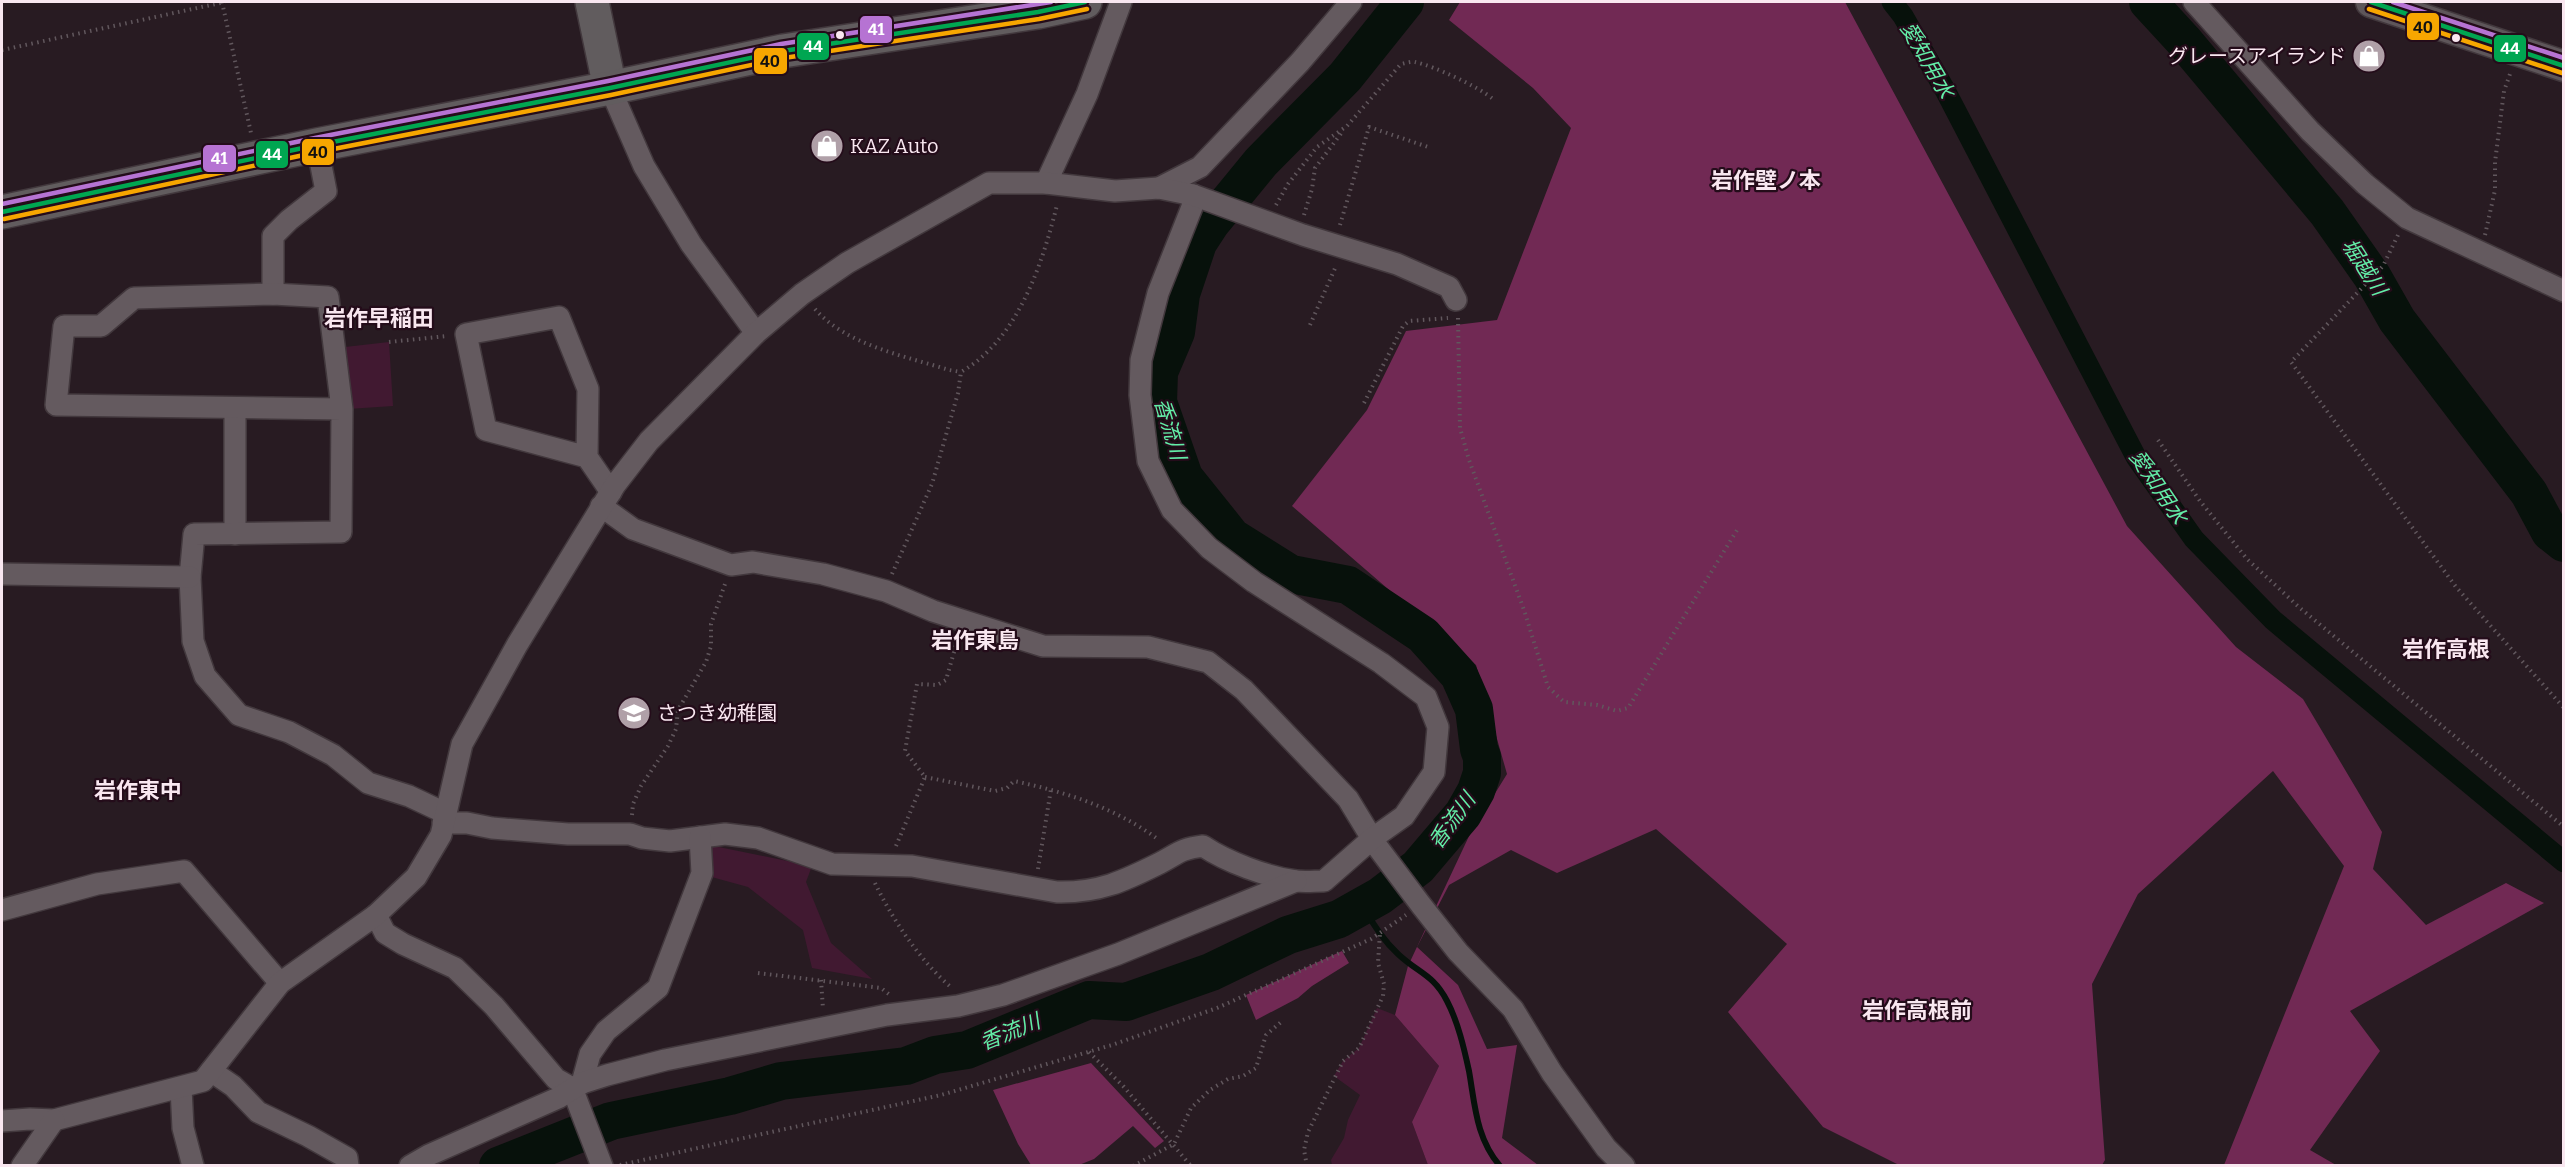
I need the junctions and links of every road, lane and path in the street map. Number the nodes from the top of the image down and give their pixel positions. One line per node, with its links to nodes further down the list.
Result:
1 (223, 2): 8 (path); 16 (path)
2 (592, 2): 11 (main road)
3 (1085, 2): 11 (main road)
4 (1121, 2): 17 (street)
5 (1351, 2): 18 (street)
6 (2194, 2): 21 (street)
7 (2371, 2): 9 (main road)
8 (2, 50)
9 (2518, 51): 10 (main road); 25 (path)
10 (2564, 66)
11 (610, 88): 14 (main road); 31 (street)
12 (1493, 99): 13 (path)
13 (1347, 126): 22 (path); 23 (path)
14 (317, 145): 16 (main road); 27 (street)
15 (1431, 148): 24 (path)
16 (256, 158): 20 (main road)
17 (1054, 184): 18 (street); 28 (street); 34 (path)
18 (1159, 188): 19 (street)
19 (1197, 196): 22 (street); 55 (street)
20 (2, 212)
21 (2407, 218): 25 (street); 48 (path)
22 (1267, 221): 23 (street)
23 (1295, 231): 24 (street)
24 (1339, 245): 29 (street); 30 (path)
25 (2482, 253): 26 (street)
26 (2564, 291)
27 (273, 294): 36 (street); 37 (street)
28 (802, 294): 31 (street); 34 (path)
29 (1457, 308): 35 (path); 41 (path)
30 (1310, 325)
31 (756, 333): 40 (street)
32 (466, 334): 33 (path); 39 (street); 39 (street)
33 (388, 342)
34 (961, 372): 46 (path)
35 (1364, 403)
36 (235, 408): 37 (street); 42 (street)
37 (342, 409): 42 (street)
38 (2158, 440): 52 (path)
39 (587, 458): 40 (street)
40 (606, 499): 43 (street); 51 (street)
41 (1737, 530)
42 (235, 534): 45 (street)
43 (731, 565): 46 (street); 53 (path)
44 (2, 574): 45 (street)
45 (190, 577): 51 (street)
46 (886, 591): 47 (street)
47 (963, 620): 49 (path); 55 (street)
48 (2564, 708)
49 (925, 777): 50 (path); 57 (path)
50 (1051, 789): 56 (path); 59 (path)
51 (444, 818): 53 (street); 62 (street)
52 (2564, 827)
53 (630, 834): 54 (street)
54 (700, 837): 57 (street); 73 (street)
55 (1375, 842): 58 (street); 60 (street)
56 (1176, 853): 58 (street); 59 (street)
57 (871, 866): 59 (street); 67 (path)
58 (1296, 881): 67 (street)
59 (1034, 888)
60 (1421, 903): 63 (path); 87 (street)
61 (2, 910): 66 (street)
62 (376, 915): 66 (street); 73 (street)
63 (1380, 933): 71 (path); 86 (path)
64 (758, 973): 65 (path)
65 (821, 980): 68 (path); 70 (path)
66 (280, 983): 72 (street)
67 (972, 1003): 68 (street)
68 (911, 1012): 70 (street)
69 (1281, 1022): 77 (path)
70 (824, 1028): 73 (street)
71 (1088, 1052): 77 (path); 83 (path)
72 (211, 1071): 74 (street); 80 (street)
73 (577, 1086): 81 (street); 82 (street)
74 (181, 1088): 75 (street); 79 (street)
75 (54, 1120): 76 (street); 78 (street)
76 (2, 1121)
77 (1174, 1144): 84 (path); 85 (path)
78 (22, 1166)
79 (193, 1166)
80 (348, 1166)
81 (410, 1166)
82 (602, 1166)
83 (619, 1166)
84 (1133, 1166)
85 (1191, 1166)
86 (1307, 1166)
87 (1624, 1166)

